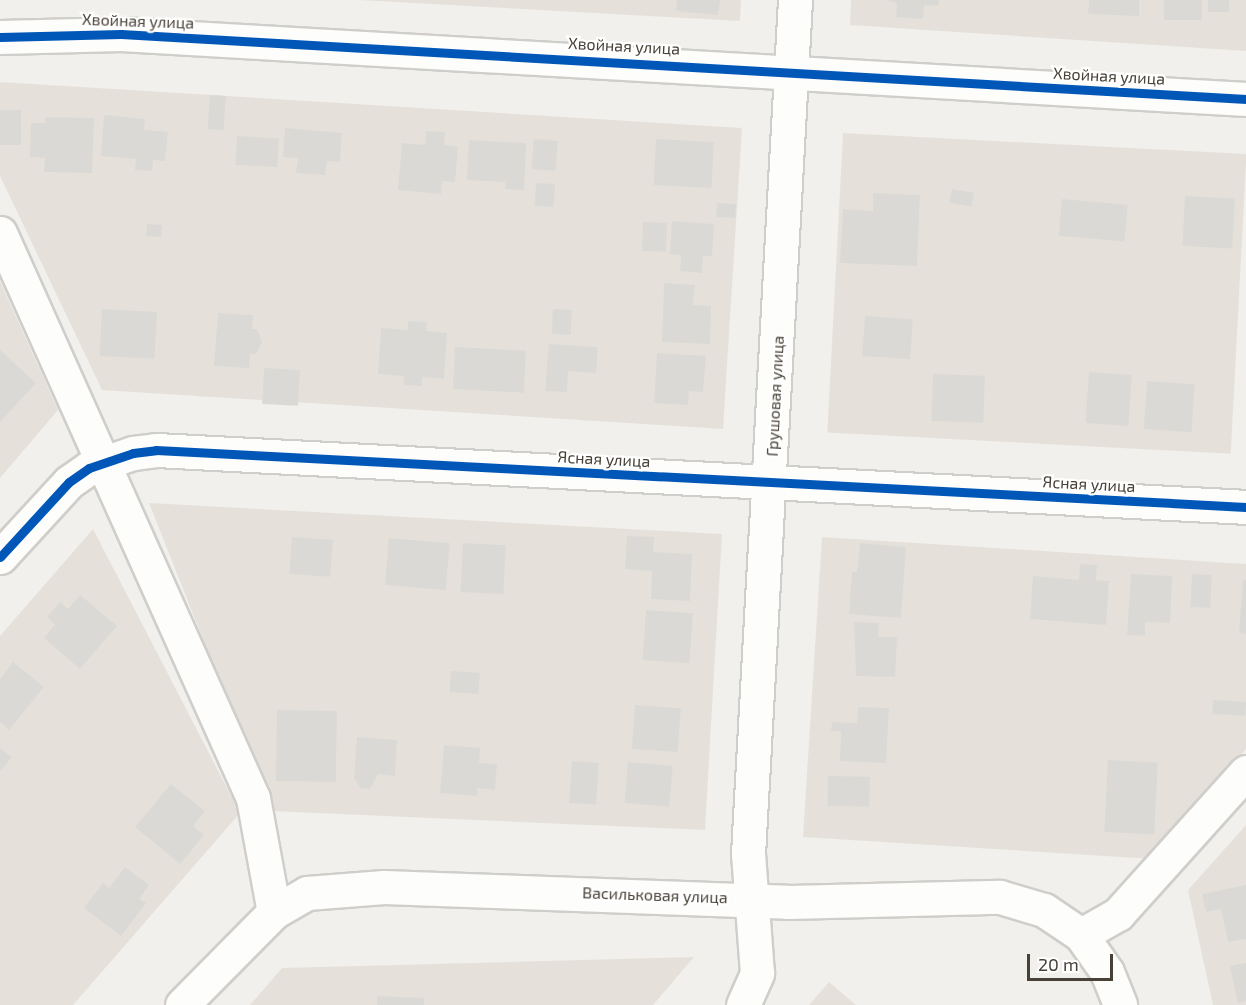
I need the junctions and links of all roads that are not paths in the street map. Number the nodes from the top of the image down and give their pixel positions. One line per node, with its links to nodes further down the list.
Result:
1 (795, 0): 3 (street, Грушовая улица)
2 (0, 36): 3 (street, Хвойная улица)
3 (789, 71): 4 (street, Хвойная улица); 7 (street, Грушовая улица)
4 (1246, 99)
5 (0, 233): 6 (street)
6 (104, 462): 7 (street, Ясная улица); 9 (street, Ясная улица); 12 (street)
7 (770, 482): 8 (street, Ясная улица); 11 (street, Грушовая улица)
8 (1246, 507)
9 (0, 557)
10 (1246, 772): 13 (street)
11 (751, 899): 12 (street, Васильковая улица); 13 (street, Васильковая улица); 15 (street, Грушовая улица)
12 (274, 912): 14 (street, Васильковая улица)
13 (1081, 935): 16 (street, Васильковая улица)
14 (182, 1005)
15 (743, 1005)
16 (1120, 1005)

